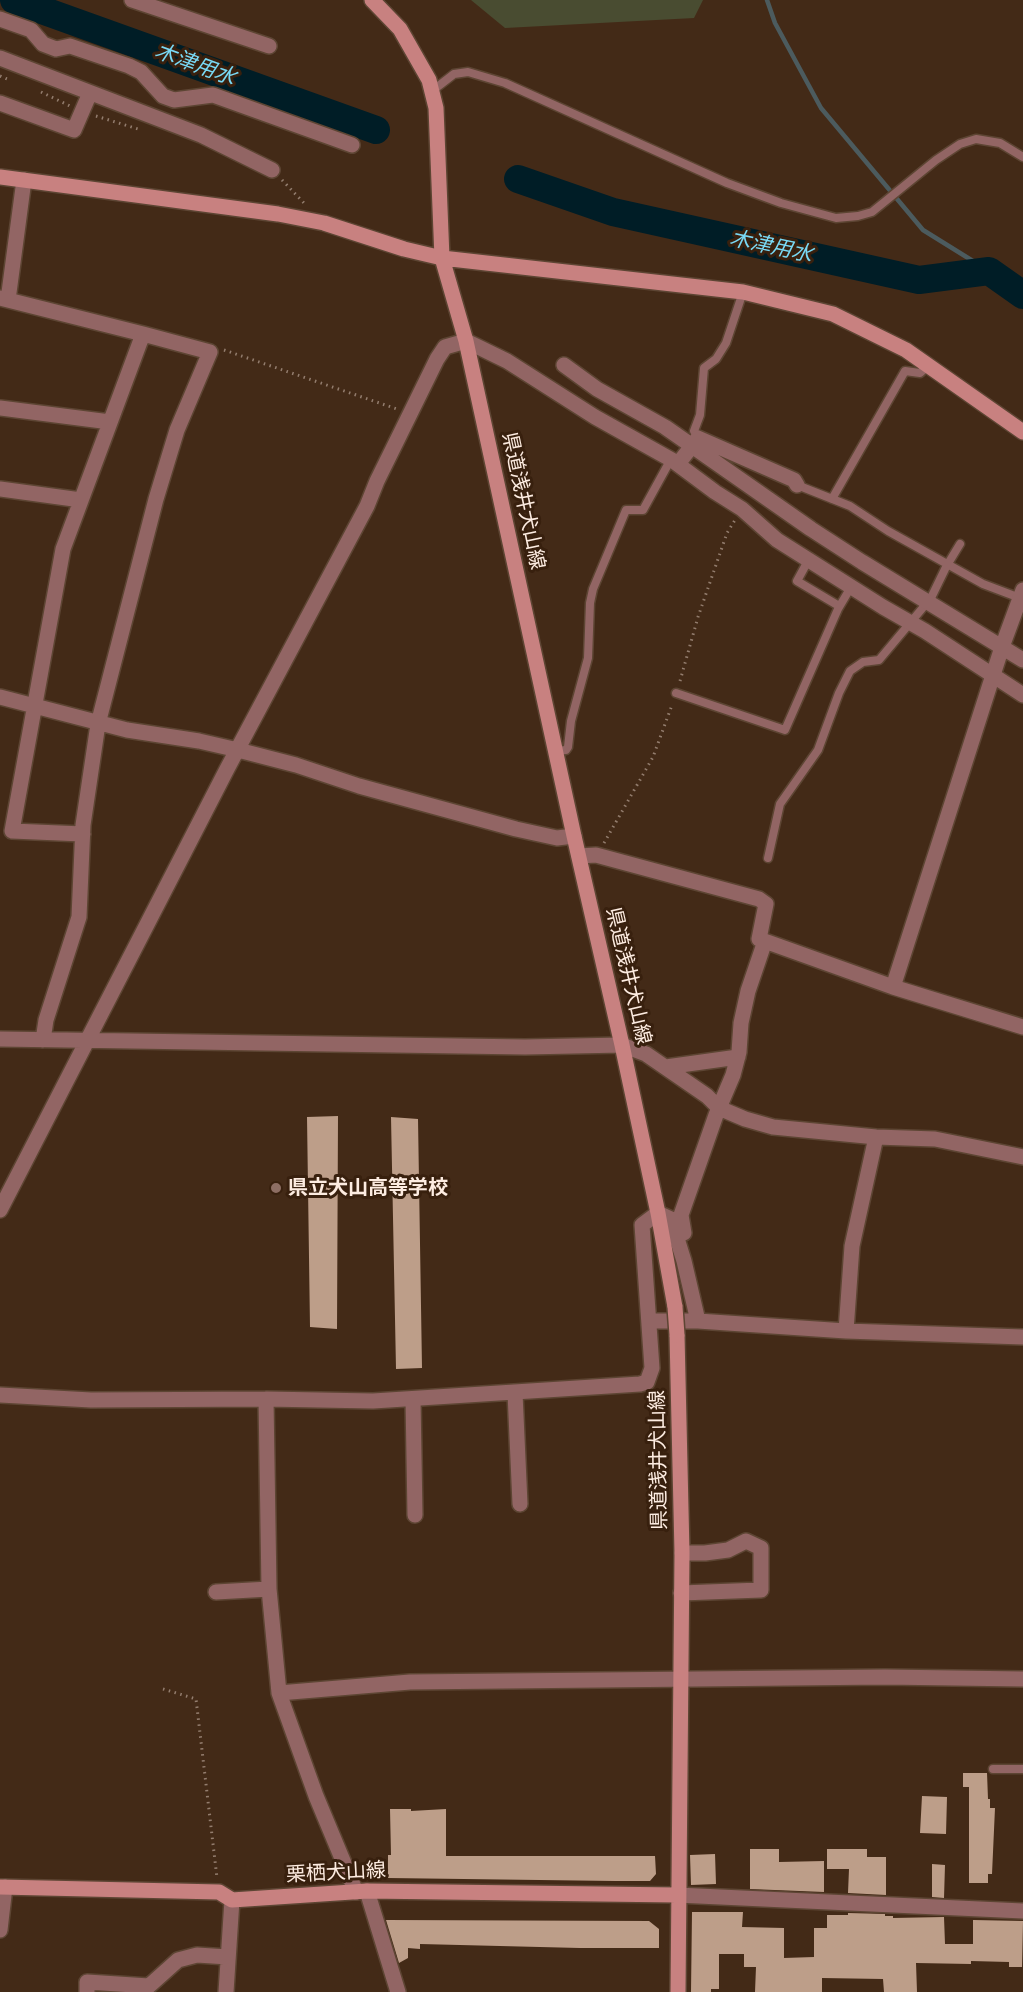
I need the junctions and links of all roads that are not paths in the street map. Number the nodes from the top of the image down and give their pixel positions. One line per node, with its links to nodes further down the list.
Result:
1 (132, 0): 4 (street)
2 (372, 0): 6 (main road, 県道浅井犬山線)
3 (0, 19): 9 (street)
4 (269, 46)
5 (0, 58): 7 (street)
6 (432, 91): 10 (lane); 14 (main road, 県道浅井犬山線)
7 (90, 93): 8 (street); 11 (street)
8 (0, 103)
9 (352, 145)
10 (1023, 157)
11 (272, 170)
12 (0, 177): 13 (main road)
13 (24, 180): 14 (main road); 16 (street)
14 (442, 258): 15 (main road); 18 (main road, 県道浅井犬山線)
15 (743, 292): 20 (main road); 24 (lane)
16 (4, 299): 17 (street)
17 (143, 334): 22 (street); 45 (street)
18 (466, 341): 25 (street); 46 (street); 47 (main road, 県道浅井犬山線)
19 (564, 365): 24 (street)
20 (928, 366): 23 (main road); 28 (lane)
21 (0, 408): 22 (street)
22 (110, 422): 29 (street)
23 (1023, 432)
24 (695, 442): 25 (street); 26 (street); 35 (street)
25 (674, 462): 31 (street); 47 (lane)
26 (797, 484): 28 (lane)
27 (0, 489): 29 (street)
28 (832, 499): 32 (lane)
29 (81, 500): 44 (street)
30 (960, 544): 32 (lane)
31 (809, 559): 33 (street); 36 (lane)
32 (948, 565): 34 (lane); 35 (lane)
33 (851, 587): 36 (lane); 37 (street)
34 (1022, 594): 38 (street)
35 (927, 603): 37 (lane); 38 (street)
36 (839, 606): 41 (lane)
37 (911, 622): 40 (street); 51 (lane)
38 (1002, 647): 39 (street); 40 (street)
39 (1023, 660)
40 (994, 677): 42 (street); 53 (street)
41 (676, 693)
42 (1023, 695)
43 (0, 697): 44 (street)
44 (34, 706): 45 (street); 48 (street)
45 (98, 724): 46 (street); 48 (street)
46 (238, 750): 49 (street); 57 (street)
47 (556, 752): 49 (main road, 県道浅井犬山線)
48 (83, 834): 56 (street)
49 (574, 836): 50 (main road, 県道浅井犬山線)
50 (579, 856): 52 (street); 58 (main road, 県道浅井犬山線)
51 (768, 858)
52 (765, 941): 53 (street); 59 (street)
53 (893, 987): 54 (street)
54 (1023, 1027)
55 (0, 1039): 56 (street)
56 (43, 1040): 57 (street)
57 (86, 1041): 58 (street); 64 (street)
58 (622, 1045): 60 (street); 66 (main road, 県道浅井犬山線)
59 (738, 1058): 60 (street); 61 (street)
60 (666, 1067): 61 (street)
61 (719, 1108): 62 (street); 67 (street)
62 (876, 1137): 63 (street); 70 (street)
63 (1023, 1157)
64 (5, 1186): 65 (street)
65 (0, 1210)
66 (658, 1213): 67 (street); 68 (street); 78 (main road, 県道浅井犬山線, bridge)
67 (684, 1261): 69 (street)
68 (650, 1321): 69 (street); 72 (street)
69 (698, 1321): 70 (street)
70 (846, 1331): 71 (street)
71 (1023, 1337)
72 (515, 1393): 75 (street); 76 (street)
73 (0, 1395): 74 (street)
74 (266, 1399): 75 (street); 79 (street)
75 (413, 1399): 77 (street)
76 (520, 1504)
77 (415, 1515)
78 (682, 1553): 81 (main road, 県道浅井犬山線); 81 (street)
79 (270, 1589): 80 (street); 84 (street)
80 (216, 1592)
81 (681, 1593): 82 (main road, 県道浅井犬山線)
82 (682, 1678): 83 (street); 84 (street); 89 (main road, 県道浅井犬山線)
83 (1023, 1679)
84 (279, 1693): 88 (street)
85 (1023, 1768): 86 (lane)
86 (993, 1769)
87 (2, 1887): 90 (main road, 栗栖犬山線); 92 (street)
88 (362, 1891): 89 (main road, 栗栖犬山線); 90 (main road, 栗栖犬山線); 96 (street)
89 (678, 1895): 91 (street); 97 (main road, 県道浅井犬山線)
90 (225, 1896): 93 (street)
91 (1023, 1911)
92 (0, 1930)
93 (228, 1956): 94 (street); 95 (street)
94 (87, 1992)
95 (226, 1992)
96 (398, 1992)
97 (678, 1992)

